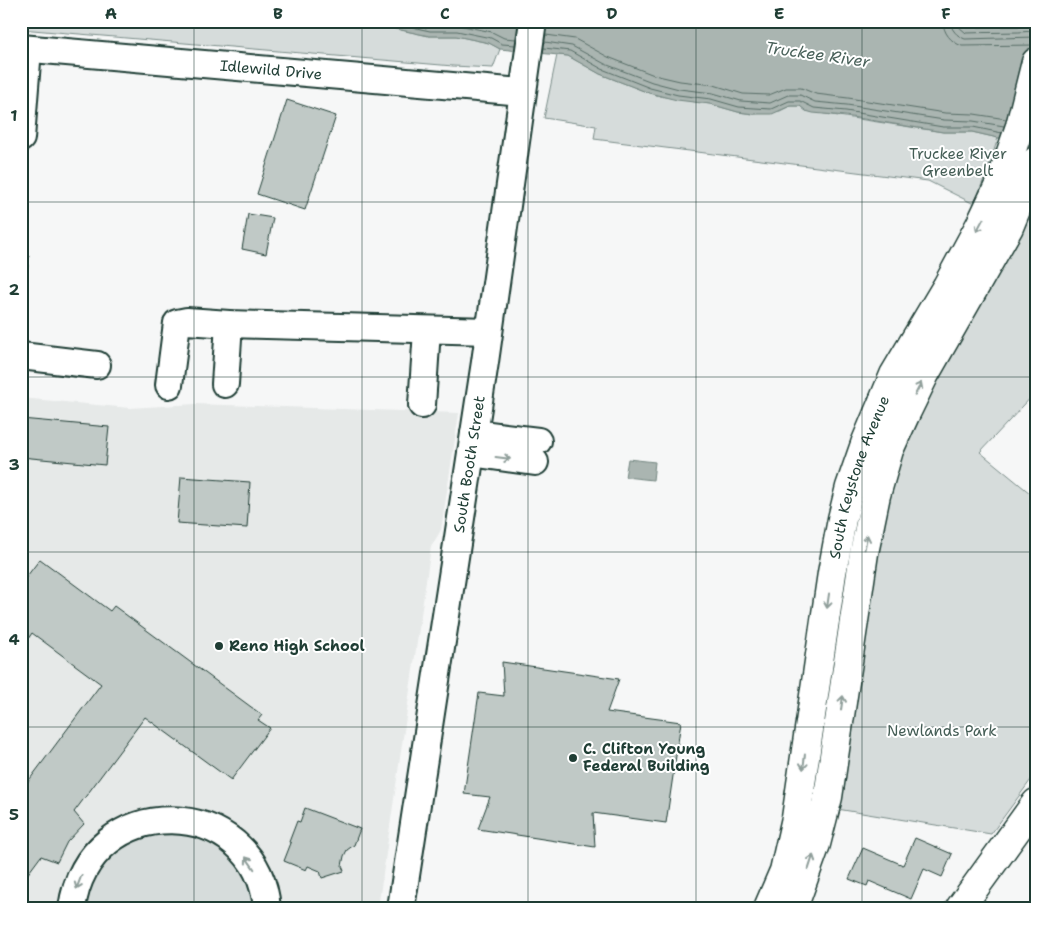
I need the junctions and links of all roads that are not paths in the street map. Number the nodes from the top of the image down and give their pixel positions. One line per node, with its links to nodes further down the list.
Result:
1 (533, 21): 4 (street, South Booth Street)
2 (25, 48): 4 (street, Idlewild Drive); 5 (street)
3 (1034, 68): 7 (main road, South Keystone Avenue)
4 (523, 83): 10 (street, South Booth Street)
5 (22, 128)
6 (1036, 161): 7 (main road, South Keystone Avenue)
7 (1013, 185): 19 (main road, South Keystone Avenue, one-way to 19); 25 (main road, South Keystone Avenue, one-way to 7)
8 (229, 324): 9 (street); 13 (street); 14 (street)
9 (427, 330): 10 (street); 15 (street)
10 (489, 331): 16 (street, South Booth Street)
11 (21, 356): 12 (street)
12 (97, 364)
13 (169, 384)
14 (225, 384)
15 (422, 405)
16 (472, 443): 17 (street); 22 (street, South Booth Street)
17 (536, 452)
18 (1036, 803): 26 (main road)
19 (796, 818): 23 (main road); 24 (main road, South Keystone Avenue)
20 (72, 908): 21 (street, one-way to 20)
21 (267, 908)
22 (401, 908)
23 (748, 908)
24 (768, 908)
25 (794, 908)
26 (960, 908)

